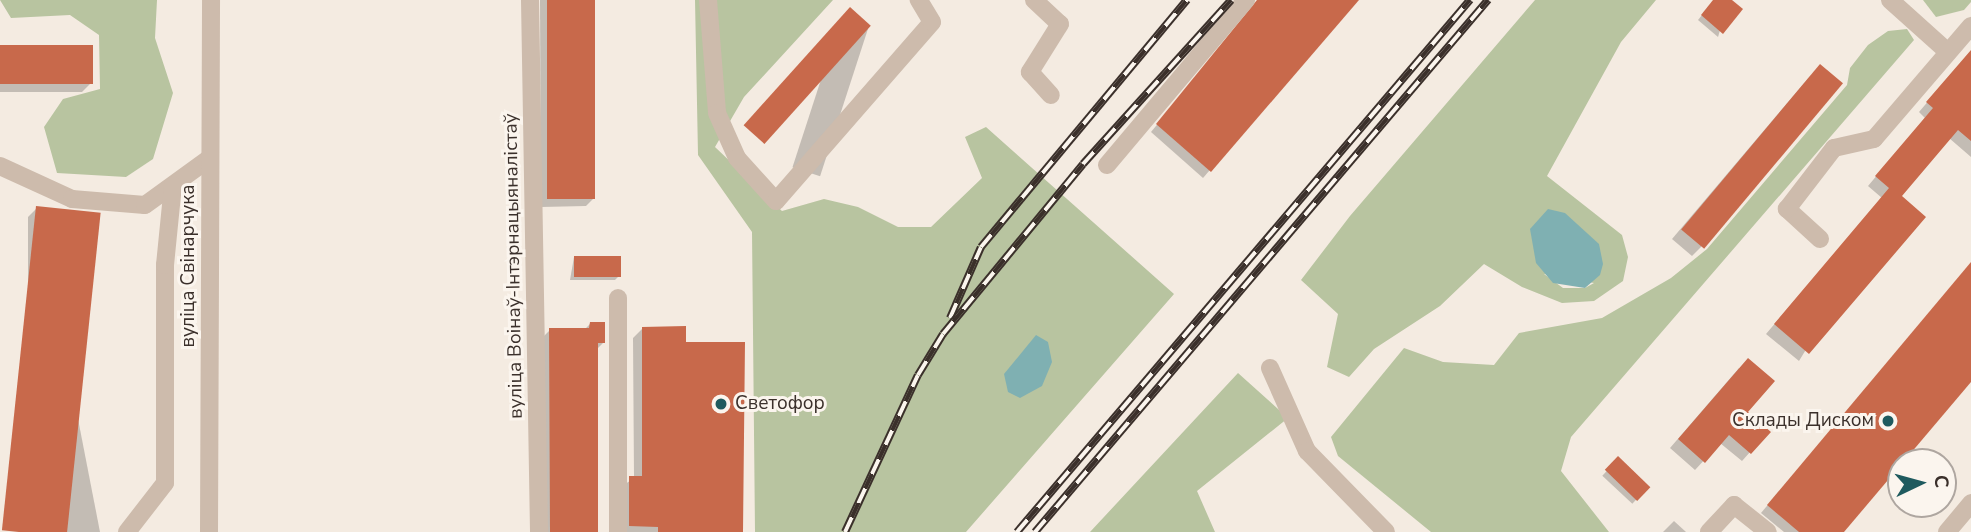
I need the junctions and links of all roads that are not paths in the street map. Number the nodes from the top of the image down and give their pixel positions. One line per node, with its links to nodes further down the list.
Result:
1 (211, 0): 11 (street, вуліца Свінарчука)
2 (530, 0): 21 (street, вуліца Воінаў-Інтэрнацыяналістаў)
3 (708, 0): 4 (street)
4 (919, 0)
5 (1034, 0): 10 (street)
6 (1246, 0): 12 (street)
7 (1890, 0): 9 (street)
8 (1971, 26): 9 (street)
9 (1948, 52): 15 (street)
10 (1051, 96)
11 (210, 158): 14 (street); 20 (street, вуліца Свінарчука)
12 (1107, 165)
13 (0, 166): 14 (street)
14 (173, 184): 19 (street)
15 (1820, 239)
16 (618, 298): 22 (street)
17 (1270, 369): 23 (street)
18 (1971, 503): 26 (street)
19 (127, 532)
20 (209, 532)
21 (539, 532)
22 (618, 532)
23 (1386, 532)
24 (1709, 532): 25 (street)
25 (1768, 532)
26 (1947, 532)

